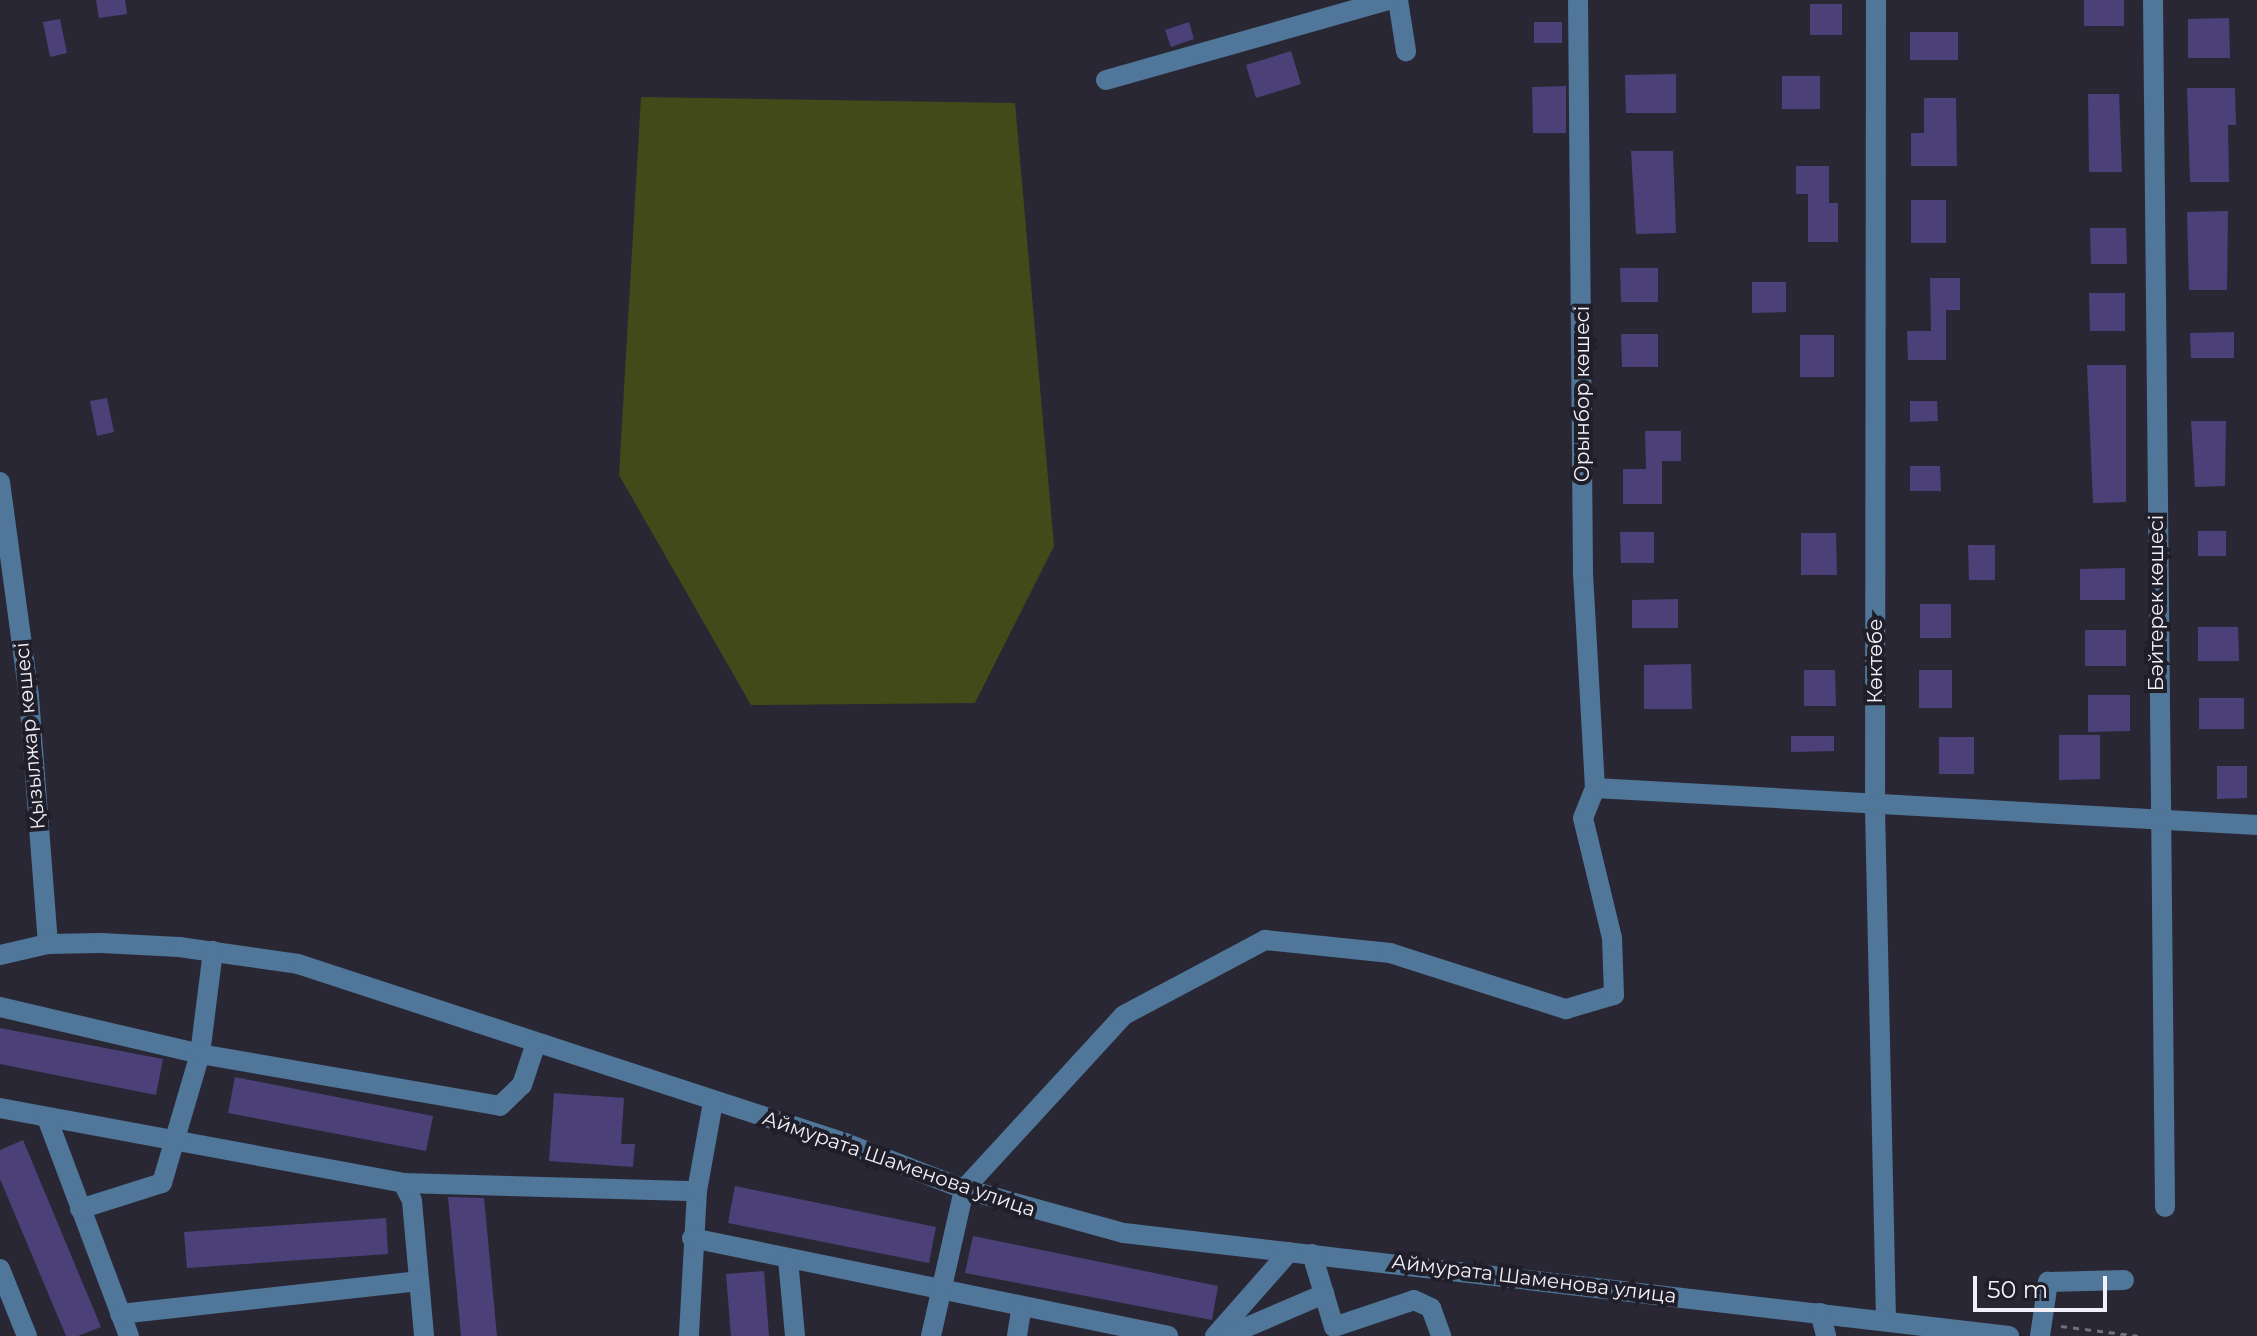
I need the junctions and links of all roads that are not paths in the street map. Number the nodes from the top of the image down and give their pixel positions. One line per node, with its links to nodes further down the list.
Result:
1 (1389, 0): 7 (street)
2 (1398, 0): 6 (street)
3 (1578, 0): 9 (street, Орынбор көшесі)
4 (1876, 0): 10 (street, Көктөбе)
5 (2153, 0): 11 (street, Бәйтерек көшесі)
6 (1406, 51)
7 (1106, 80)
8 (0, 482): 13 (street, Қызылжар көшесі)
9 (1595, 788): 10 (street); 24 (street, Орынбор көшесі)
10 (1875, 808): 11 (street); 40 (street, Көктөбе)
11 (2157, 821): 12 (street); 26 (street, Бәйтерек көшесі)
12 (2257, 825)
13 (48, 944): 14 (street, Аймурата Шаменова улица); 15 (street, Аймурата Шаменова улица)
14 (213, 951): 17 (street, Аймурата Шаменова улица); 18 (street)
15 (0, 955)
16 (0, 1007): 18 (street)
17 (536, 1043): 18 (street); 19 (street, Аймурата Шаменова улица)
18 (200, 1054): 22 (street)
19 (713, 1102): 24 (street, Аймурата Шаменова улица); 25 (street)
20 (0, 1108): 21 (street)
21 (47, 1118): 22 (street); 27 (street)
22 (175, 1143): 23 (street); 27 (street)
23 (403, 1183): 25 (street); 34 (street)
24 (964, 1189): 29 (street, Аймурата Шаменова улица); 35 (street)
25 (697, 1191): 28 (street)
26 (2165, 1207)
27 (80, 1209): 39 (street)
28 (692, 1238): 31 (street); 45 (street)
29 (1289, 1252): 30 (street, Аймурата Шаменова улица); 50 (street)
30 (1312, 1254): 36 (street); 38 (street, Аймурата Шаменова улица)
31 (788, 1259): 35 (street); 46 (street)
32 (0, 1269): 42 (street)
33 (2124, 1280): 41 (street)
34 (419, 1281): 39 (street); 44 (street)
35 (941, 1290): 37 (street); 47 (street)
36 (1324, 1294): 51 (street); 52 (street)
37 (1022, 1306): 48 (street); 49 (street)
38 (1820, 1313): 40 (street, Аймурата Шаменова улица); 53 (street)
39 (120, 1314): 43 (street)
40 (1886, 1321): 54 (street, Аймурата Шаменова улица)
41 (2041, 1330)
42 (27, 1336)
43 (129, 1336)
44 (424, 1336)
45 (689, 1336)
46 (795, 1336)
47 (931, 1336)
48 (1017, 1336)
49 (1168, 1336)
50 (1215, 1336)
51 (1226, 1336)
52 (1441, 1336)
53 (1826, 1336)
54 (2009, 1336)

